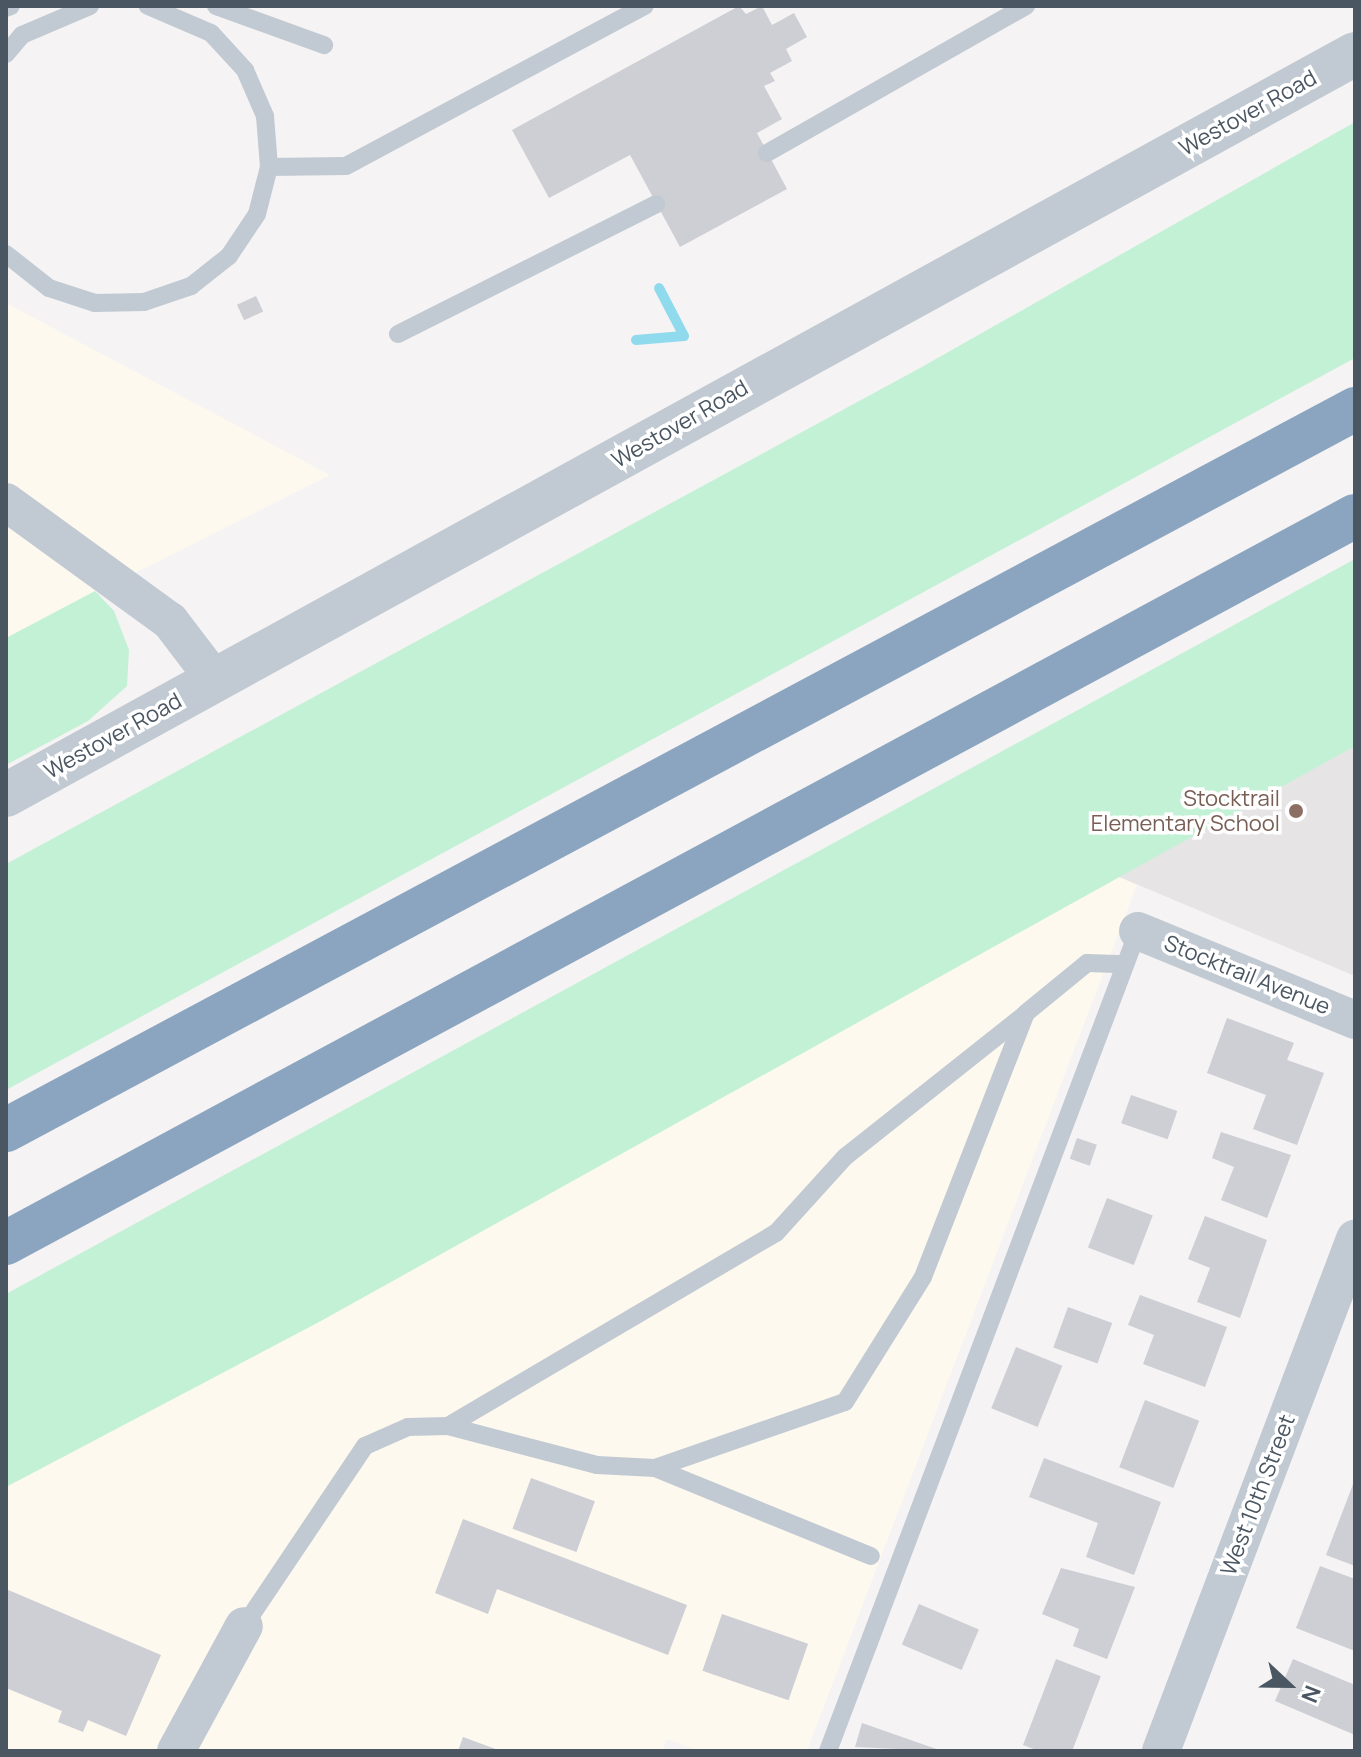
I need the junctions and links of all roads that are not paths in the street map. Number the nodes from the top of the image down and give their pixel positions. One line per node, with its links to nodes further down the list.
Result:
1 (90, 6): 7 (lane)
2 (148, 6): 10 (lane)
3 (216, 6): 6 (lane)
4 (645, 6): 10 (lane)
5 (1026, 6): 9 (lane)
6 (324, 45)
7 (6, 54)
8 (1355, 54): 17 (street, Westover Road)
9 (767, 153)
10 (269, 167): 12 (lane)
11 (656, 204): 13 (lane)
12 (6, 254)
13 (398, 334)
14 (1355, 409): 22 (highway)
15 (6, 502): 17 (street)
16 (1355, 516): 24 (highway)
17 (215, 680): 18 (street, Westover Road)
18 (6, 795)
19 (1131, 948): 20 (lane); 21 (street, Stocktrail Avenue); 30 (lane)
20 (1026, 1013): 25 (lane); 26 (lane)
21 (1355, 1020)
22 (6, 1130)
23 (1355, 1239): 31 (street, West 10th Street)
24 (6, 1243)
25 (448, 1426): 26 (lane); 28 (lane)
26 (655, 1468): 27 (lane)
27 (871, 1556)
28 (244, 1626): 29 (street)
29 (176, 1751)
30 (828, 1751)
31 (1161, 1751)

